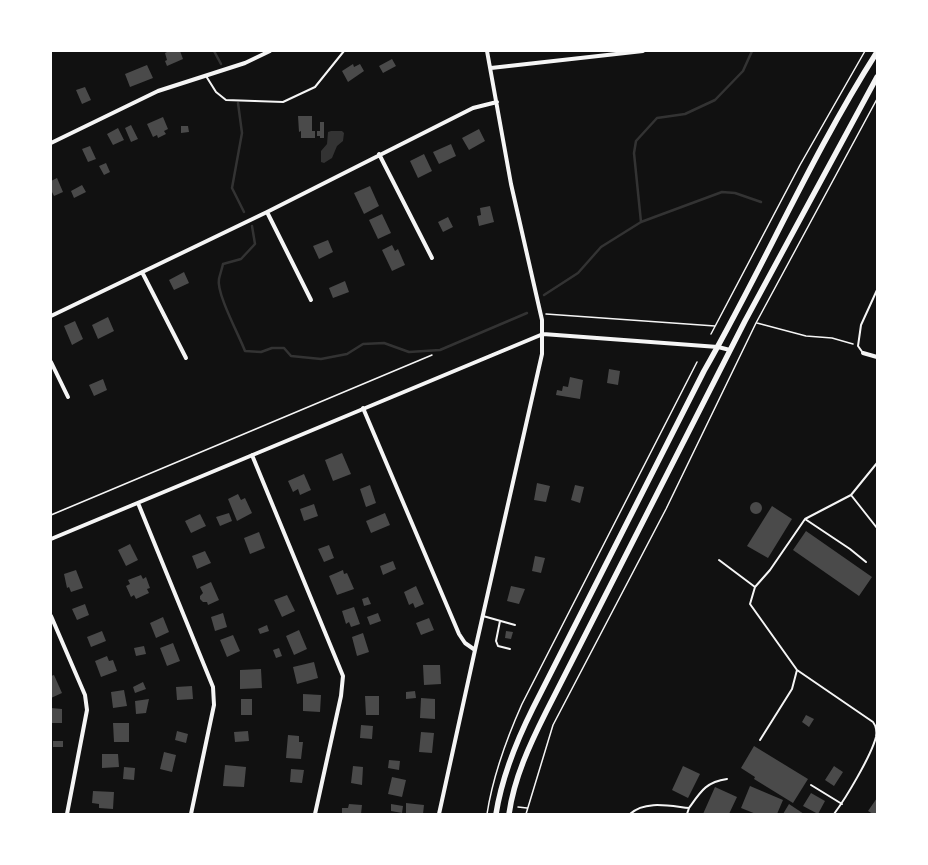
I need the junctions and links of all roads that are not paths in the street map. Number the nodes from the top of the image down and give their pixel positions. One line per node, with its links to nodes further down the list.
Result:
1 (270, 51): 7 (street)
2 (344, 51): 7 (lane)
3 (487, 51): 6 (street)
4 (643, 51): 6 (street)
5 (877, 52): 19 (main road)
6 (491, 68): 9 (street)
7 (206, 76): 10 (street)
8 (877, 77): 20 (main road)
9 (497, 102): 11 (street); 18 (street)
10 (51, 143)
11 (379, 154): 12 (street); 13 (street)
12 (267, 212): 14 (street); 16 (street)
13 (432, 258)
14 (142, 272): 17 (street); 23 (street)
15 (877, 290): 21 (lane)
16 (311, 300)
17 (51, 316)
18 (543, 334): 19 (street); 26 (street); 38 (street)
19 (718, 347): 20 (street); 53 (main road)
20 (730, 350): 54 (main road)
21 (863, 353): 22 (street)
22 (877, 357)
23 (186, 358)
24 (51, 362): 25 (street)
25 (68, 397)
26 (363, 408): 27 (street); 42 (street)
27 (252, 455): 30 (street); 51 (street)
28 (877, 463): 29 (lane)
29 (851, 495): 31 (lane); 32 (lane)
30 (138, 504): 33 (street); 50 (street)
31 (804, 519): 35 (lane); 36 (lane)
32 (877, 528)
33 (51, 539)
34 (719, 560): 36 (lane)
35 (866, 562)
36 (755, 587): 43 (lane)
37 (51, 616): 49 (street)
38 (483, 616): 39 (lane); 42 (street)
39 (500, 621): 40 (lane); 41 (lane)
40 (515, 625)
41 (510, 649)
42 (475, 650): 52 (street)
43 (797, 670): 44 (lane); 47 (lane)
44 (760, 740)
45 (727, 779): 48 (lane)
46 (811, 785): 47 (lane)
47 (842, 804): 57 (lane)
48 (689, 808): 55 (lane); 56 (lane)
49 (67, 814)
50 (192, 814)
51 (315, 814)
52 (439, 814)
53 (496, 814)
54 (509, 814)
55 (630, 814)
56 (687, 814)
57 (834, 814)

